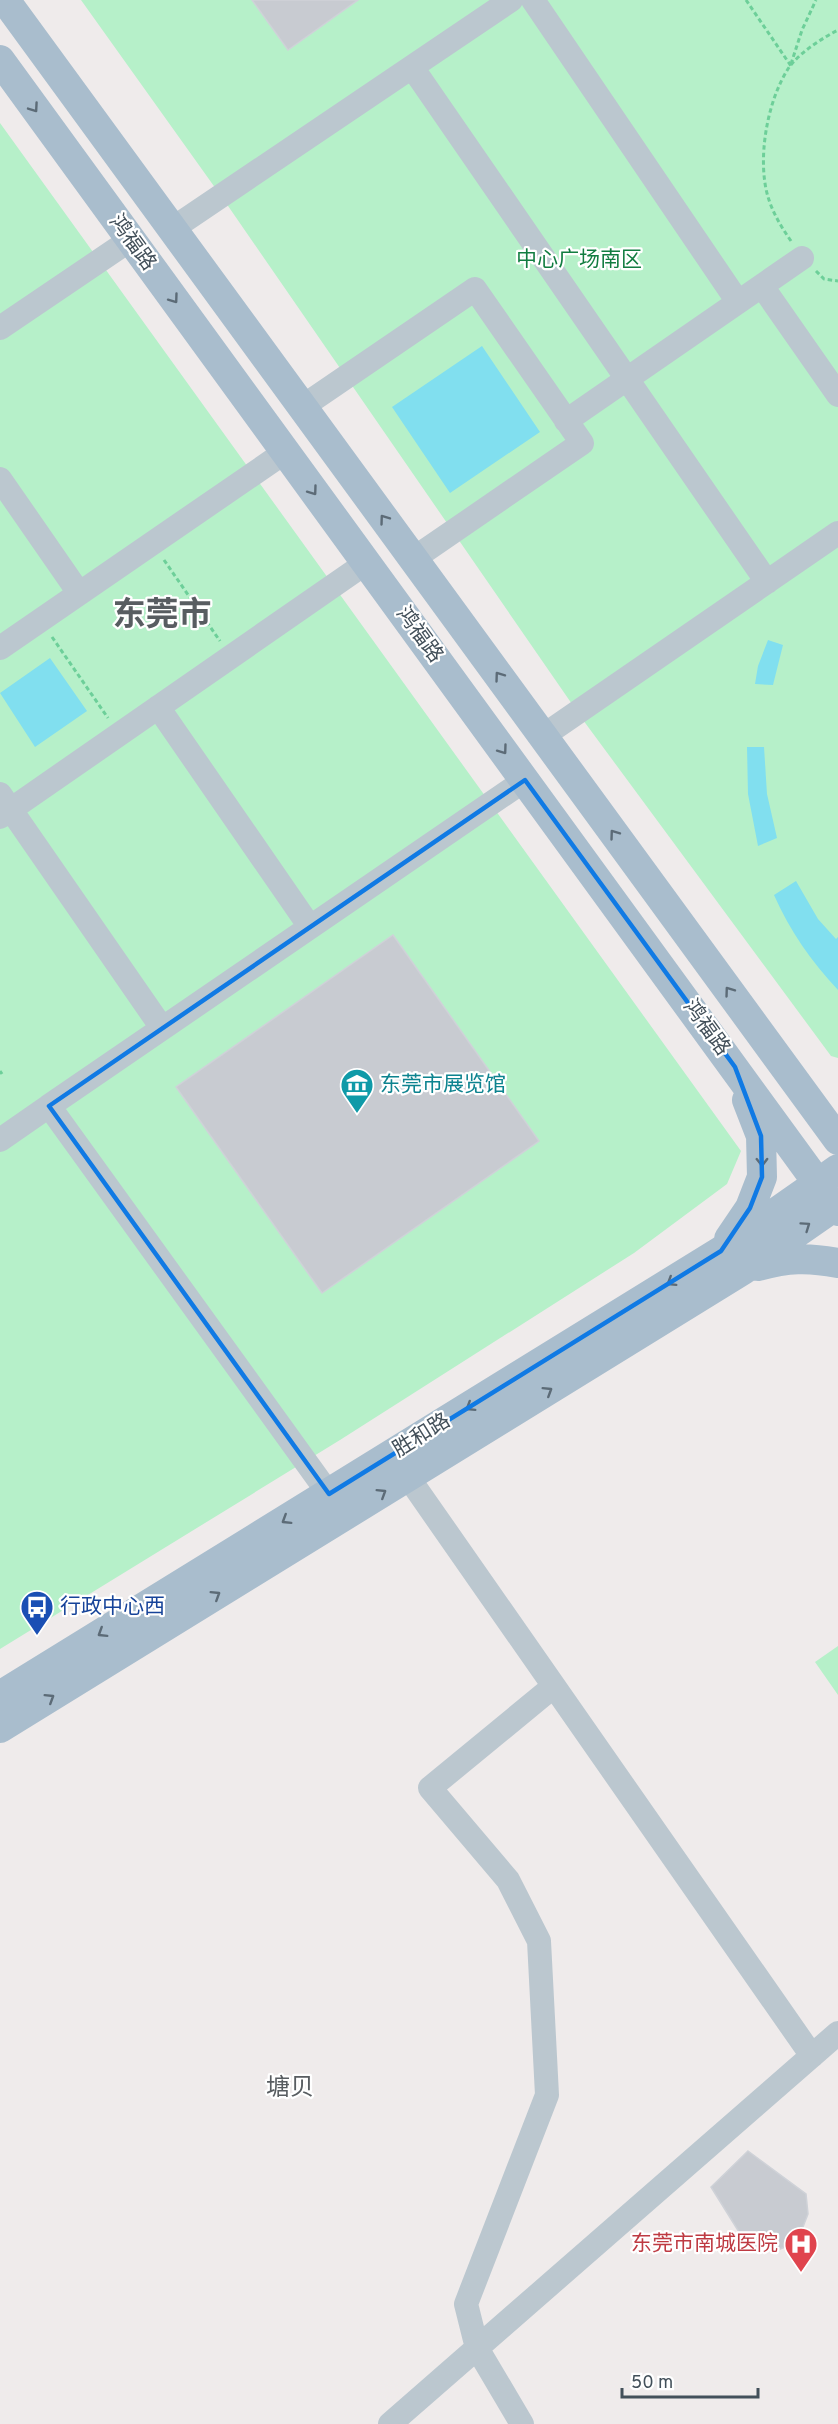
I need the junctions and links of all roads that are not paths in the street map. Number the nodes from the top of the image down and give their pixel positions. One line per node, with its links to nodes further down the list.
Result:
1 (5, 0): 6 (main road, 鸿福路)
2 (511, 0): 5 (street)
3 (533, 0): 10 (street)
4 (0, 60): 7 (main road, 鸿福路, one-way to 7)
5 (412, 67): 6 (street); 12 (street)
6 (172, 229): 14 (main road, 鸿福路)
7 (130, 240): 11 (street); 16 (main road, 鸿福路, one-way to 16)
8 (802, 258): 9 (street)
9 (762, 286): 10 (street); 13 (street)
10 (738, 302): 12 (street)
11 (0, 328)
12 (627, 379): 15 (street); 21 (street)
13 (838, 395)
14 (302, 407): 15 (street); 19 (main road, 鸿福路, one-way to 14)
15 (566, 421): 19 (street)
16 (285, 452): 20 (main road, 鸿福路, one-way to 20); 22 (street)
17 (0, 479): 22 (street)
18 (838, 533): 21 (street)
19 (413, 559): 25 (main road, 鸿福路, one-way to 19)
20 (366, 563): 24 (street); 26 (main road, 鸿福路, one-way to 26)
21 (767, 582): 25 (street)
22 (79, 593): 23 (street)
23 (0, 648)
24 (158, 707): 27 (street); 28 (street)
25 (543, 736): 30 (main road, 鸿福路, one-way to 25)
26 (525, 780): 28 (street); 31 (main road, 鸿福路)
27 (4, 806): 29 (street)
28 (310, 927): 29 (street)
29 (162, 1028): 33 (street)
30 (764, 1038): 32 (main road); 35 (main road, 鸿福路)
31 (735, 1067): 36 (main road, 鸿福路); 37 (main road, one-way to 37)
32 (838, 1103)
33 (49, 1106): 34 (street); 41 (street)
34 (0, 1140)
35 (838, 1140)
36 (833, 1195): 37 (main road, 胜和路); 39 (main road, 胜和路, one-way to 36)
37 (721, 1251): 41 (main road, 胜和路, one-way to 41)
38 (838, 1263): 39 (main road)
39 (743, 1270): 40 (main road, 胜和路, one-way to 39)
40 (408, 1478): 42 (street); 44 (main road, 胜和路, one-way to 40)
41 (329, 1494): 43 (main road, 胜和路, one-way to 43)
42 (554, 1686): 46 (street); 47 (street)
43 (0, 1696)
44 (0, 1728)
45 (838, 2033): 46 (street)
46 (812, 2056): 47 (street)
47 (477, 2348): 48 (street); 49 (street)
48 (390, 2424)
49 (522, 2424)

